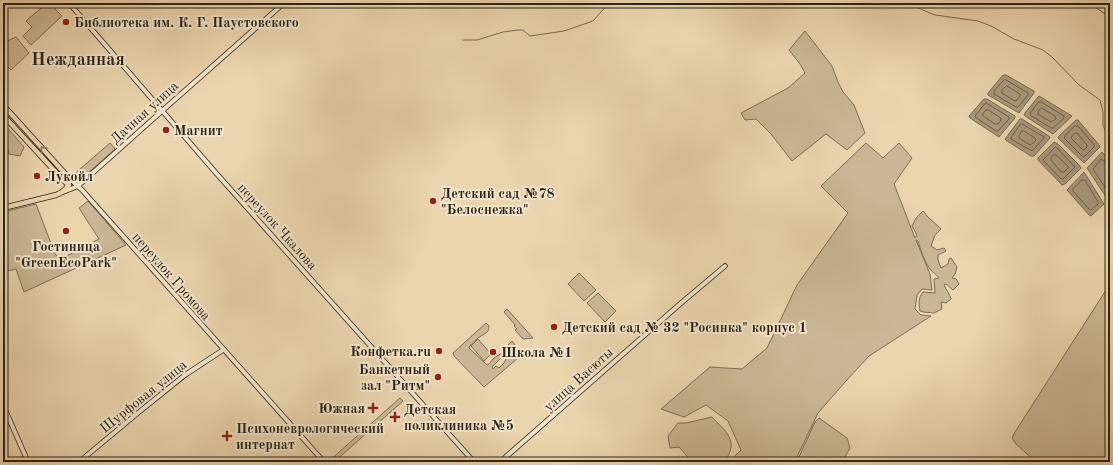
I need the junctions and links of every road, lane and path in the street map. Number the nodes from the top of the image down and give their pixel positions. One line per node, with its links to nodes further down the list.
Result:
1 (69, 3): 6 (street, переулок Чкалова)
2 (284, 3): 6 (street, Дачная улица)
3 (1093, 3): 4 (street)
4 (1110, 14)
5 (3, 105): 8 (main road, переулок Громова, one-way to 5)
6 (162, 111): 11 (street, Дачная улица); 20 (street, переулок Чкалова)
7 (3, 115): 9 (main road)
8 (69, 178): 10 (main road); 11 (street, переулок Громова)
9 (64, 181): 10 (main road); 12 (main road)
10 (69, 185): 11 (street); 12 (main road)
11 (78, 186): 12 (street, Дачная улица); 15 (street, переулок Громова)
12 (60, 192): 13 (main road, Дачная улица)
13 (3, 206)
14 (725, 266): 21 (street, улица Васюты)
15 (223, 350): 18 (street, Шурфовая улица); 19 (street, переулок Громова)
16 (3, 405): 17 (street)
17 (28, 462)
18 (79, 462)
19 (324, 462)
20 (474, 462)
21 (500, 462)

